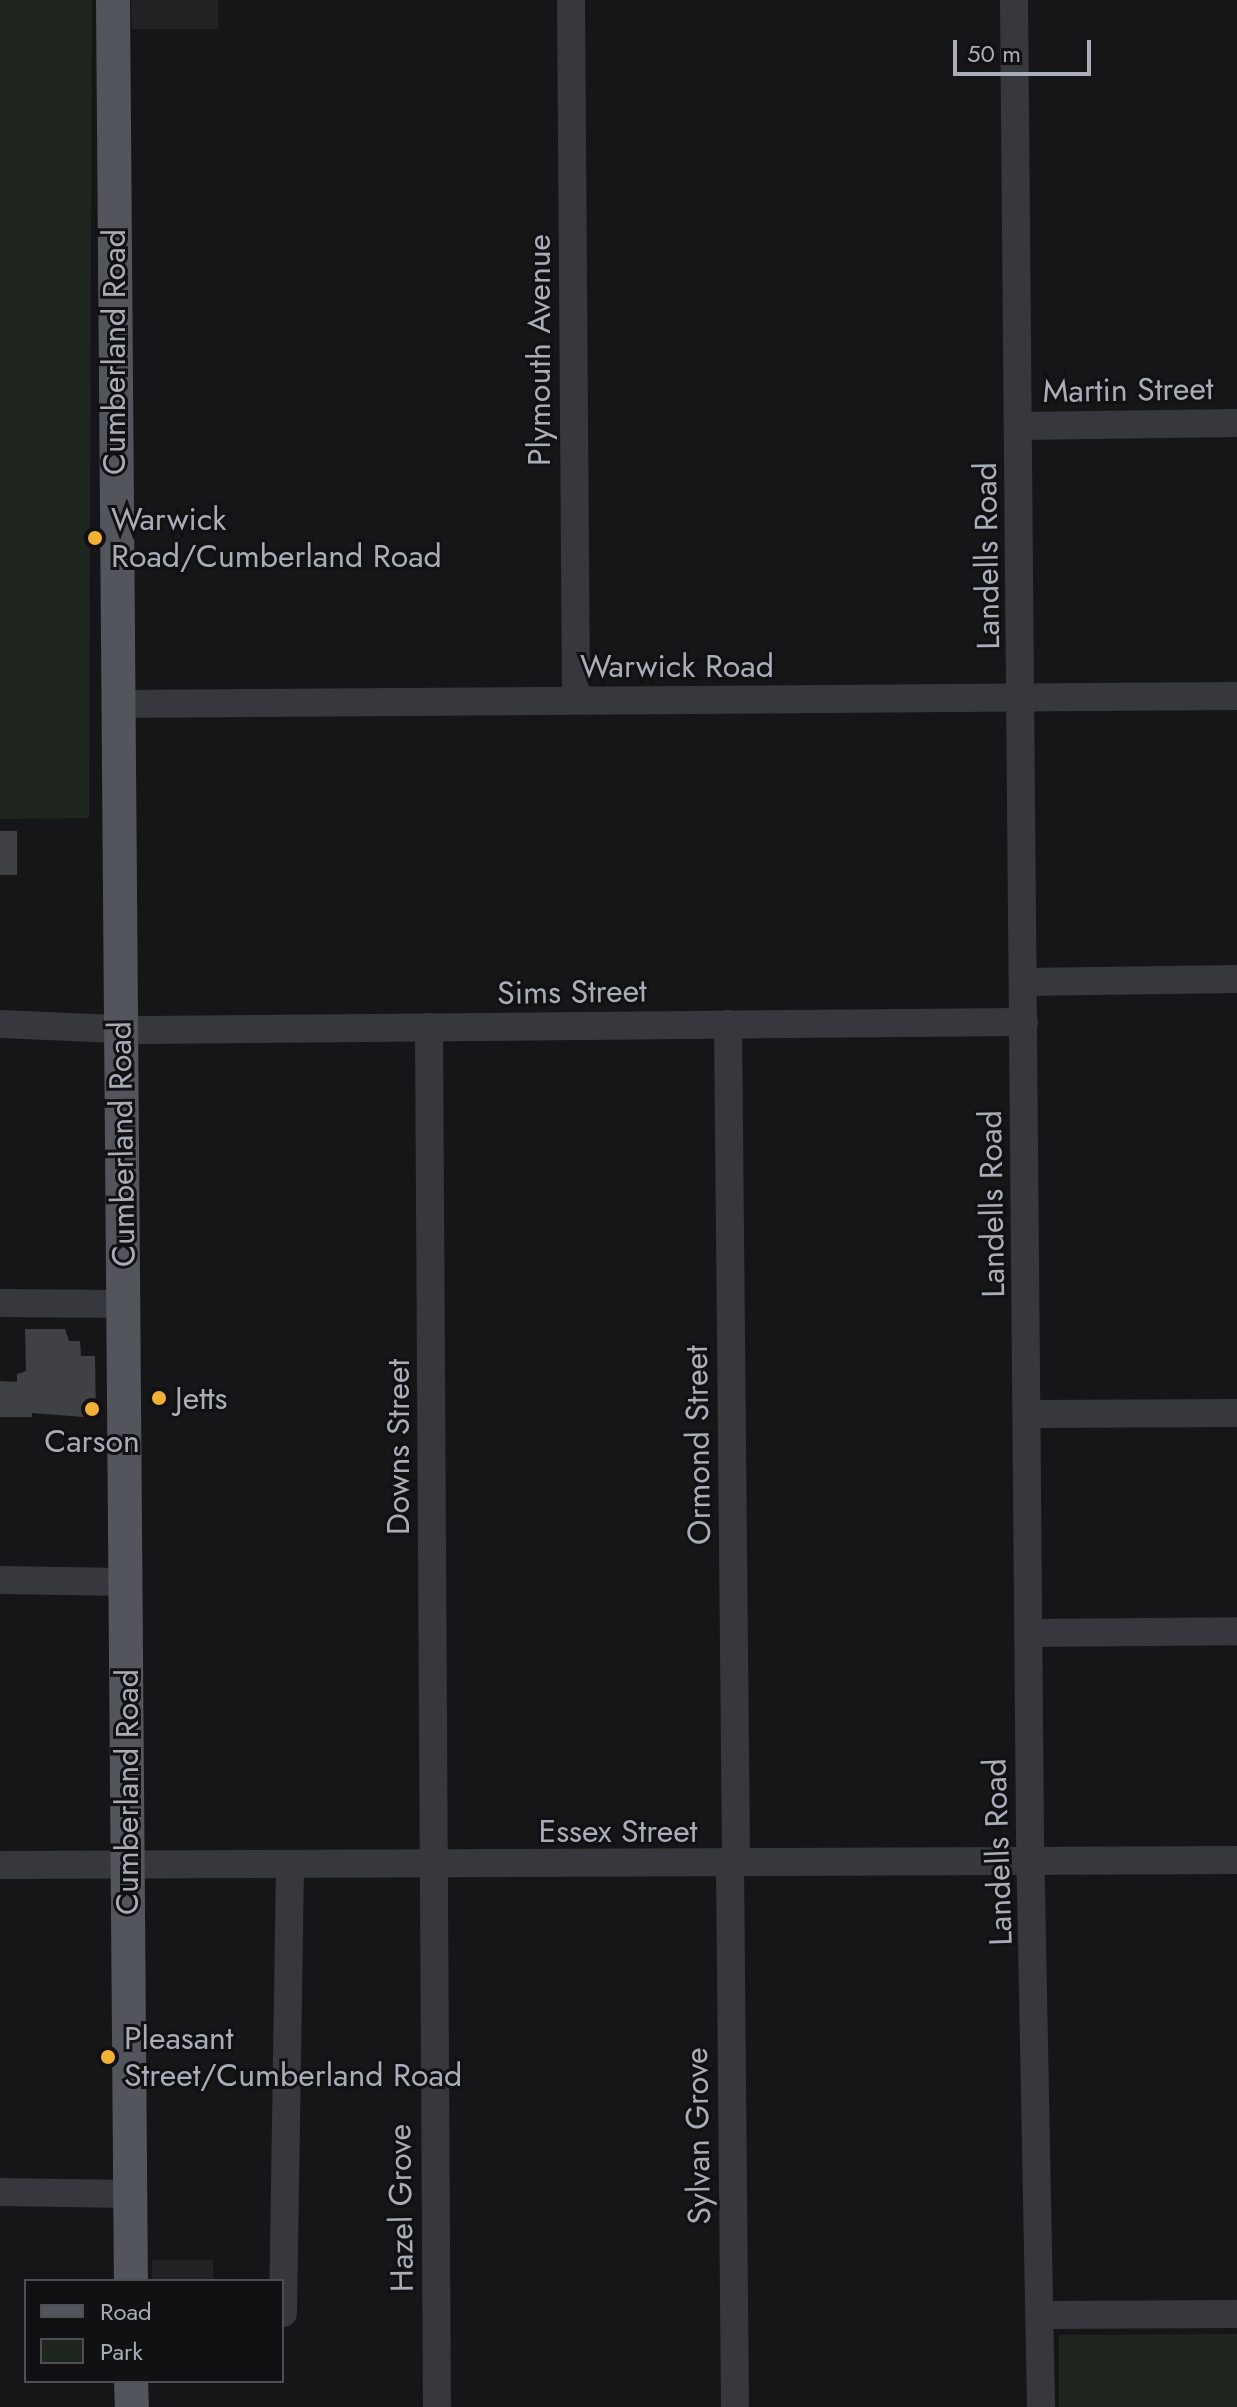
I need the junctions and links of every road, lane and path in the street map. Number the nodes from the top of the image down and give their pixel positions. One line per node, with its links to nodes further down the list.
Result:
1 (571, 0): 8 (street, Plymouth Avenue)
2 (1014, 0): 5 (street, Landells Road)
3 (112, 2): 9 (main road, Cumberland Road)
4 (1237, 423): 5 (street, Martin Street)
5 (1020, 426): 6 (street, Landells Road)
6 (1022, 696): 7 (street, Warwick Road); 8 (street, Warwick Road); 11 (street, Landells Road)
7 (1237, 696)
8 (576, 700): 9 (street, Warwick Road)
9 (118, 704): 16 (main road, Cumberland Road)
10 (1237, 979): 11 (street)
11 (1023, 982): 12 (street, Landells Road)
12 (1024, 1022): 14 (street, Sims Street); 20 (street, Landells Road)
13 (0, 1024): 16 (street, Sims Street)
14 (728, 1024): 15 (street, Sims Street); 29 (street, Ormond Street)
15 (429, 1027): 16 (street, Sims Street); 28 (street, Downs Street)
16 (121, 1028): 18 (main road, Cumberland Road)
17 (0, 1303): 18 (street)
18 (123, 1304): 22 (main road, Cumberland Road)
19 (1237, 1413): 20 (street)
20 (1027, 1414): 24 (street, Landells Road)
21 (0, 1580): 22 (street)
22 (125, 1582): 30 (main road, Cumberland Road)
23 (1237, 1631): 24 (street)
24 (1028, 1633): 26 (street, Landells Road)
25 (1237, 1860): 26 (street, Essex Street)
26 (1032, 1863): 29 (street, Essex Street); 37 (street, Landells Road)
27 (0, 1865): 30 (street, Essex Street)
28 (433, 1865): 29 (street, Essex Street); 31 (street, Essex Street); 40 (street, Hazel Grove)
29 (733, 1865): 41 (street, Sylvan Grove)
30 (127, 1866): 31 (street, Essex Street); 33 (main road, Cumberland Road)
31 (290, 1867): 35 (street)
32 (0, 2192): 33 (street)
33 (130, 2194): 34 (main road, Cumberland Road)
34 (131, 2279)
35 (284, 2279)
36 (1237, 2314): 37 (street)
37 (1040, 2315): 42 (street, Landells Road)
38 (131, 2383): 39 (main road)
39 (132, 2407)
40 (437, 2407)
41 (735, 2407)
42 (1041, 2407)

